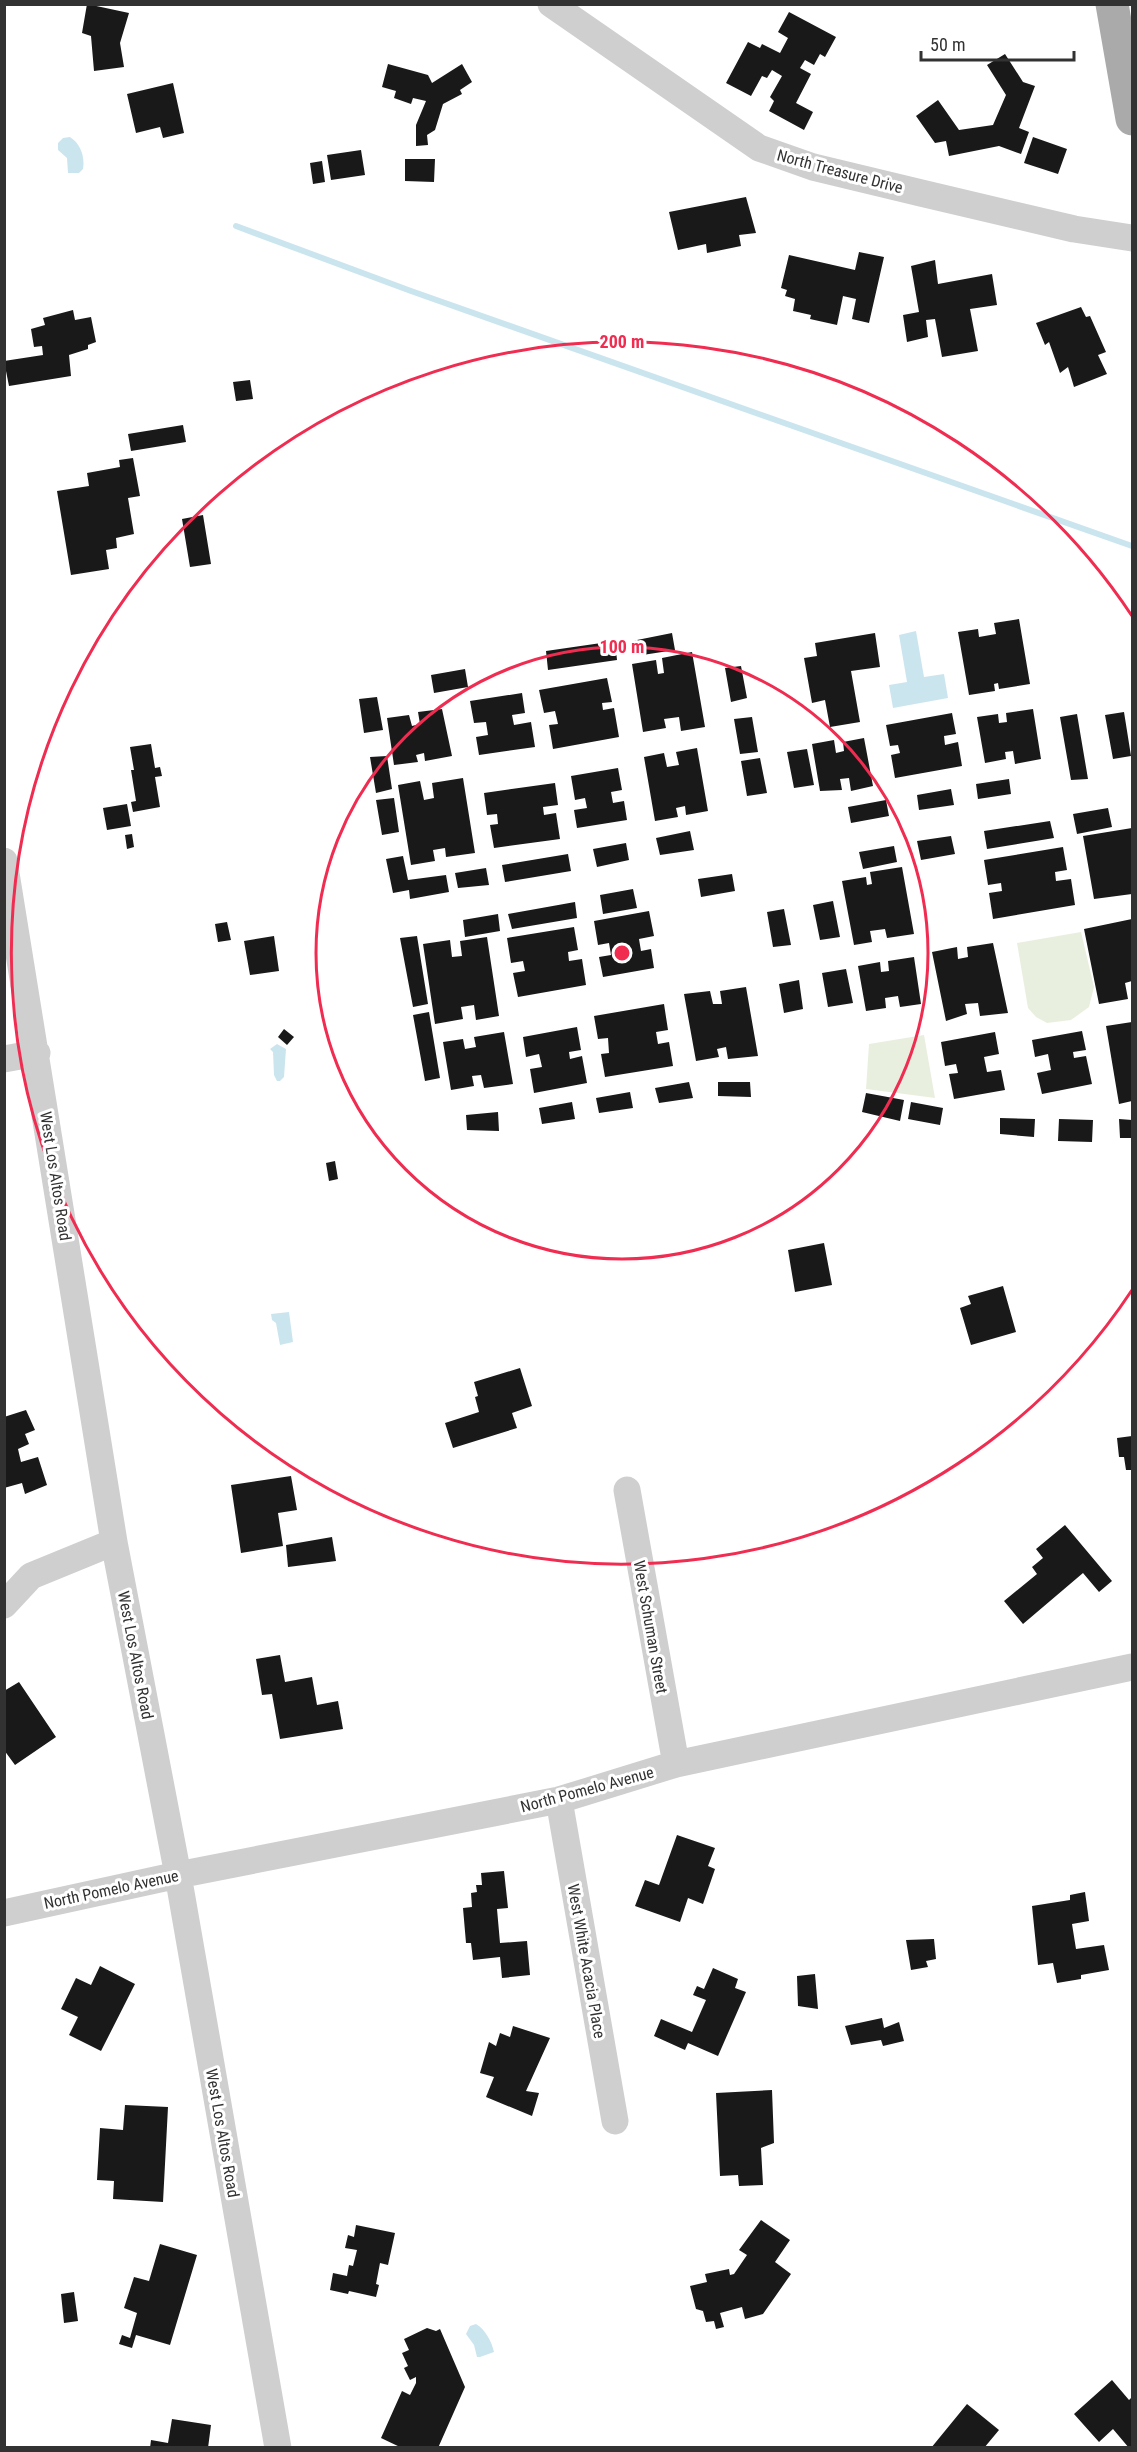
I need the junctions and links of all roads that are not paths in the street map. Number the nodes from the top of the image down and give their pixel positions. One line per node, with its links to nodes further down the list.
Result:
1 (551, 4): 4 (street, North Treasure Drive)
2 (1112, 4): 3 (main road)
3 (1132, 119)
4 (1132, 237)
5 (4, 861): 6 (street, West Los Altos Road)
6 (36, 1053): 7 (street); 9 (street, West Los Altos Road)
7 (4, 1059)
8 (627, 1490): 12 (street, West Schuman Street)
9 (114, 1542): 10 (street); 14 (street, West Los Altos Road)
10 (4, 1605)
11 (1132, 1667): 12 (street, North Pomelo Avenue)
12 (676, 1764): 13 (street, North Pomelo Avenue)
13 (559, 1800): 14 (street, North Pomelo Avenue); 16 (street, West White Acacia Place)
14 (178, 1875): 15 (street, North Pomelo Avenue); 17 (street, West Los Altos Road)
15 (4, 1913)
16 (615, 2121)
17 (278, 2448)

